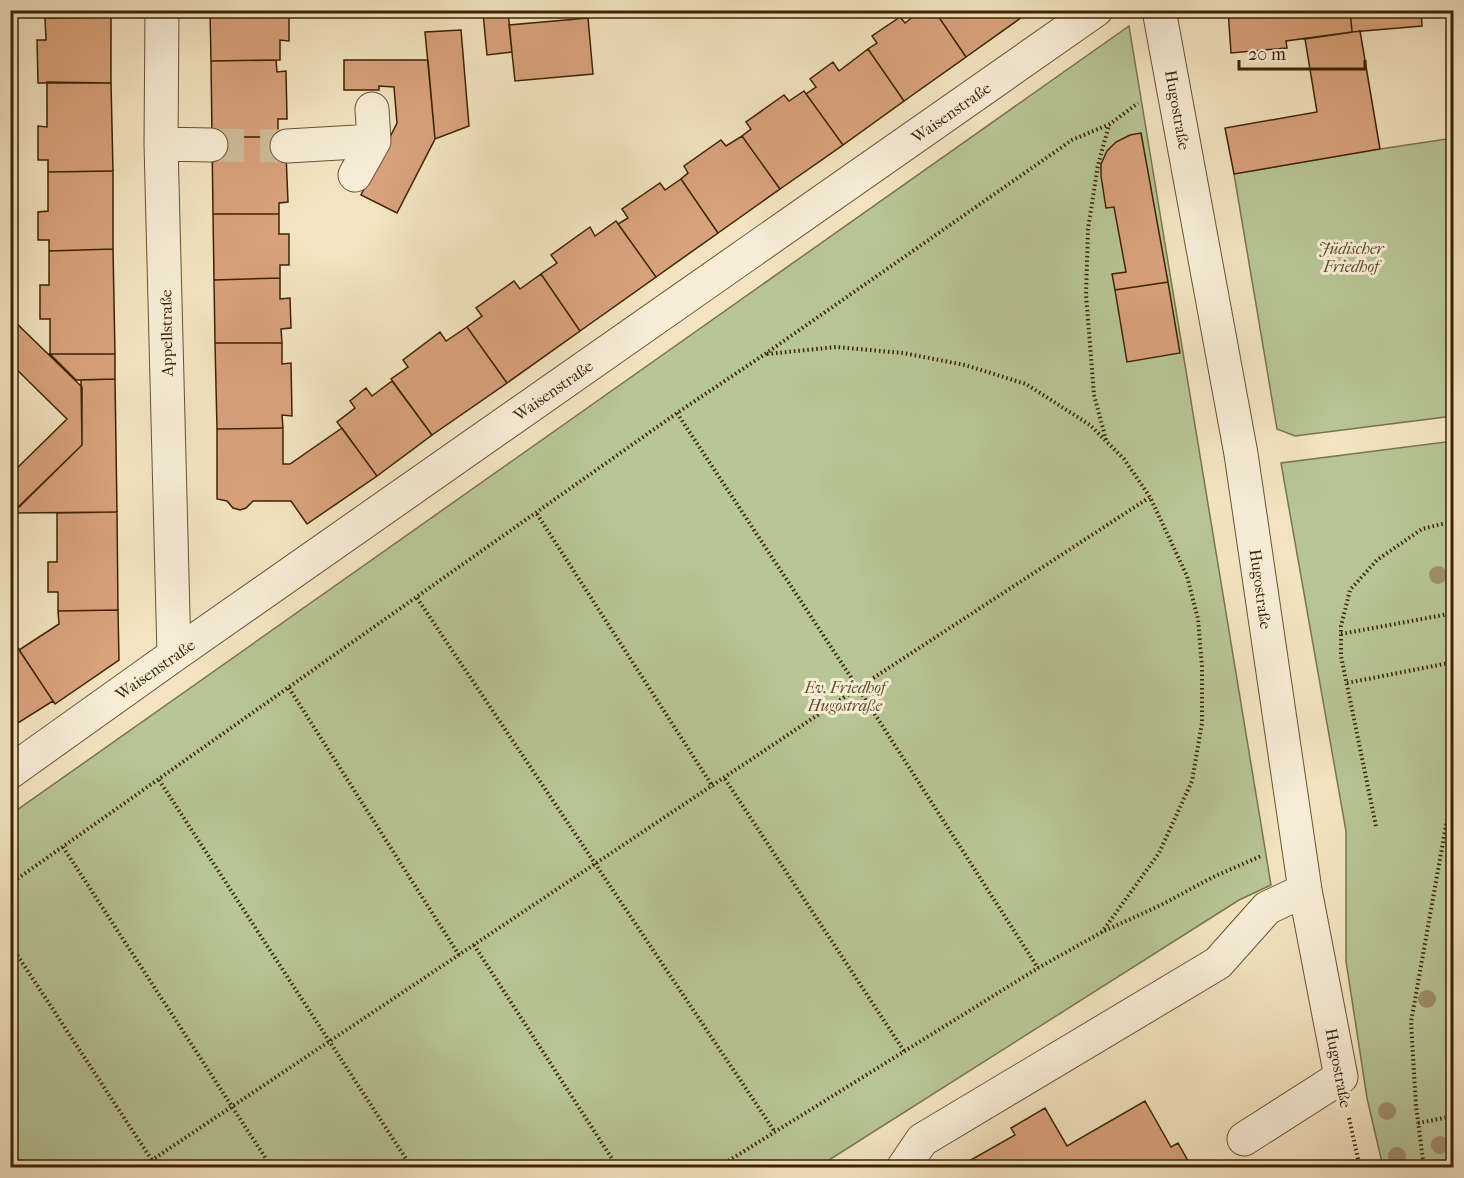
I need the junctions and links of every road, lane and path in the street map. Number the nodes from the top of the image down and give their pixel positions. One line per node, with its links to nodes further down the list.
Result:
1 (162, 10): 8 (street, Appellstraße)
2 (1096, 10): 21 (street, Waisenstraße)
3 (1159, 10): 4 (street, Hugostraße)
4 (1174, 87): 6 (path); 32 (street, Hugostraße)
5 (372, 109): 7 (street)
6 (1110, 124): 12 (path); 14 (path)
7 (374, 141): 10 (street); 11 (street)
8 (161, 144): 9 (street); 21 (street, Appellstraße)
9 (211, 145)
10 (287, 146)
11 (355, 175)
12 (765, 354): 13 (path); 14 (path)
13 (677, 412): 16 (path); 25 (path)
14 (1107, 442): 15 (path)
15 (1150, 497): 25 (path); 37 (path)
16 (537, 514): 18 (path); 29 (path)
17 (1454, 521): 20 (path)
18 (417, 598): 24 (path); 34 (path)
19 (1454, 613): 20 (path)
20 (1341, 634): 23 (path)
21 (174, 655): 26 (street, Waisenstraße)
22 (1454, 662): 23 (path)
23 (1347, 683): 31 (path)
24 (289, 688): 28 (path); 40 (path)
25 (858, 688): 27 (path); 41 (path)
26 (10, 772)
27 (725, 779): 29 (path); 43 (path)
28 (159, 780): 33 (path); 42 (path)
29 (713, 787): 34 (path)
30 (1448, 814): 47 (path)
31 (1376, 826)
32 (1298, 840): 36 (street, Hugostraße); 37 (path)
33 (63, 847): 35 (path); 45 (path)
34 (595, 865): 39 (path); 48 (path)
35 (10, 884)
36 (1305, 890): 44 (street, Hugostraße); 57 (street)
37 (1102, 932): 41 (path)
38 (10, 944): 50 (path)
39 (474, 945): 40 (path); 55 (path)
40 (459, 955): 42 (path)
41 (1038, 968): 43 (path)
42 (330, 1042): 45 (path); 54 (path)
43 (904, 1051): 48 (path)
44 (1341, 1077): 49 (street); 58 (path, Hugostraße)
45 (232, 1106): 50 (path); 53 (path)
46 (1454, 1116): 47 (path)
47 (1418, 1123): 59 (path)
48 (775, 1132): 56 (path)
49 (1244, 1139)
50 (152, 1160): 51 (path); 52 (path)
51 (140, 1167)
52 (157, 1167)
53 (272, 1167)
54 (412, 1167)
55 (618, 1167)
56 (717, 1167)
57 (903, 1167)
58 (1360, 1167)
59 (1424, 1167)

